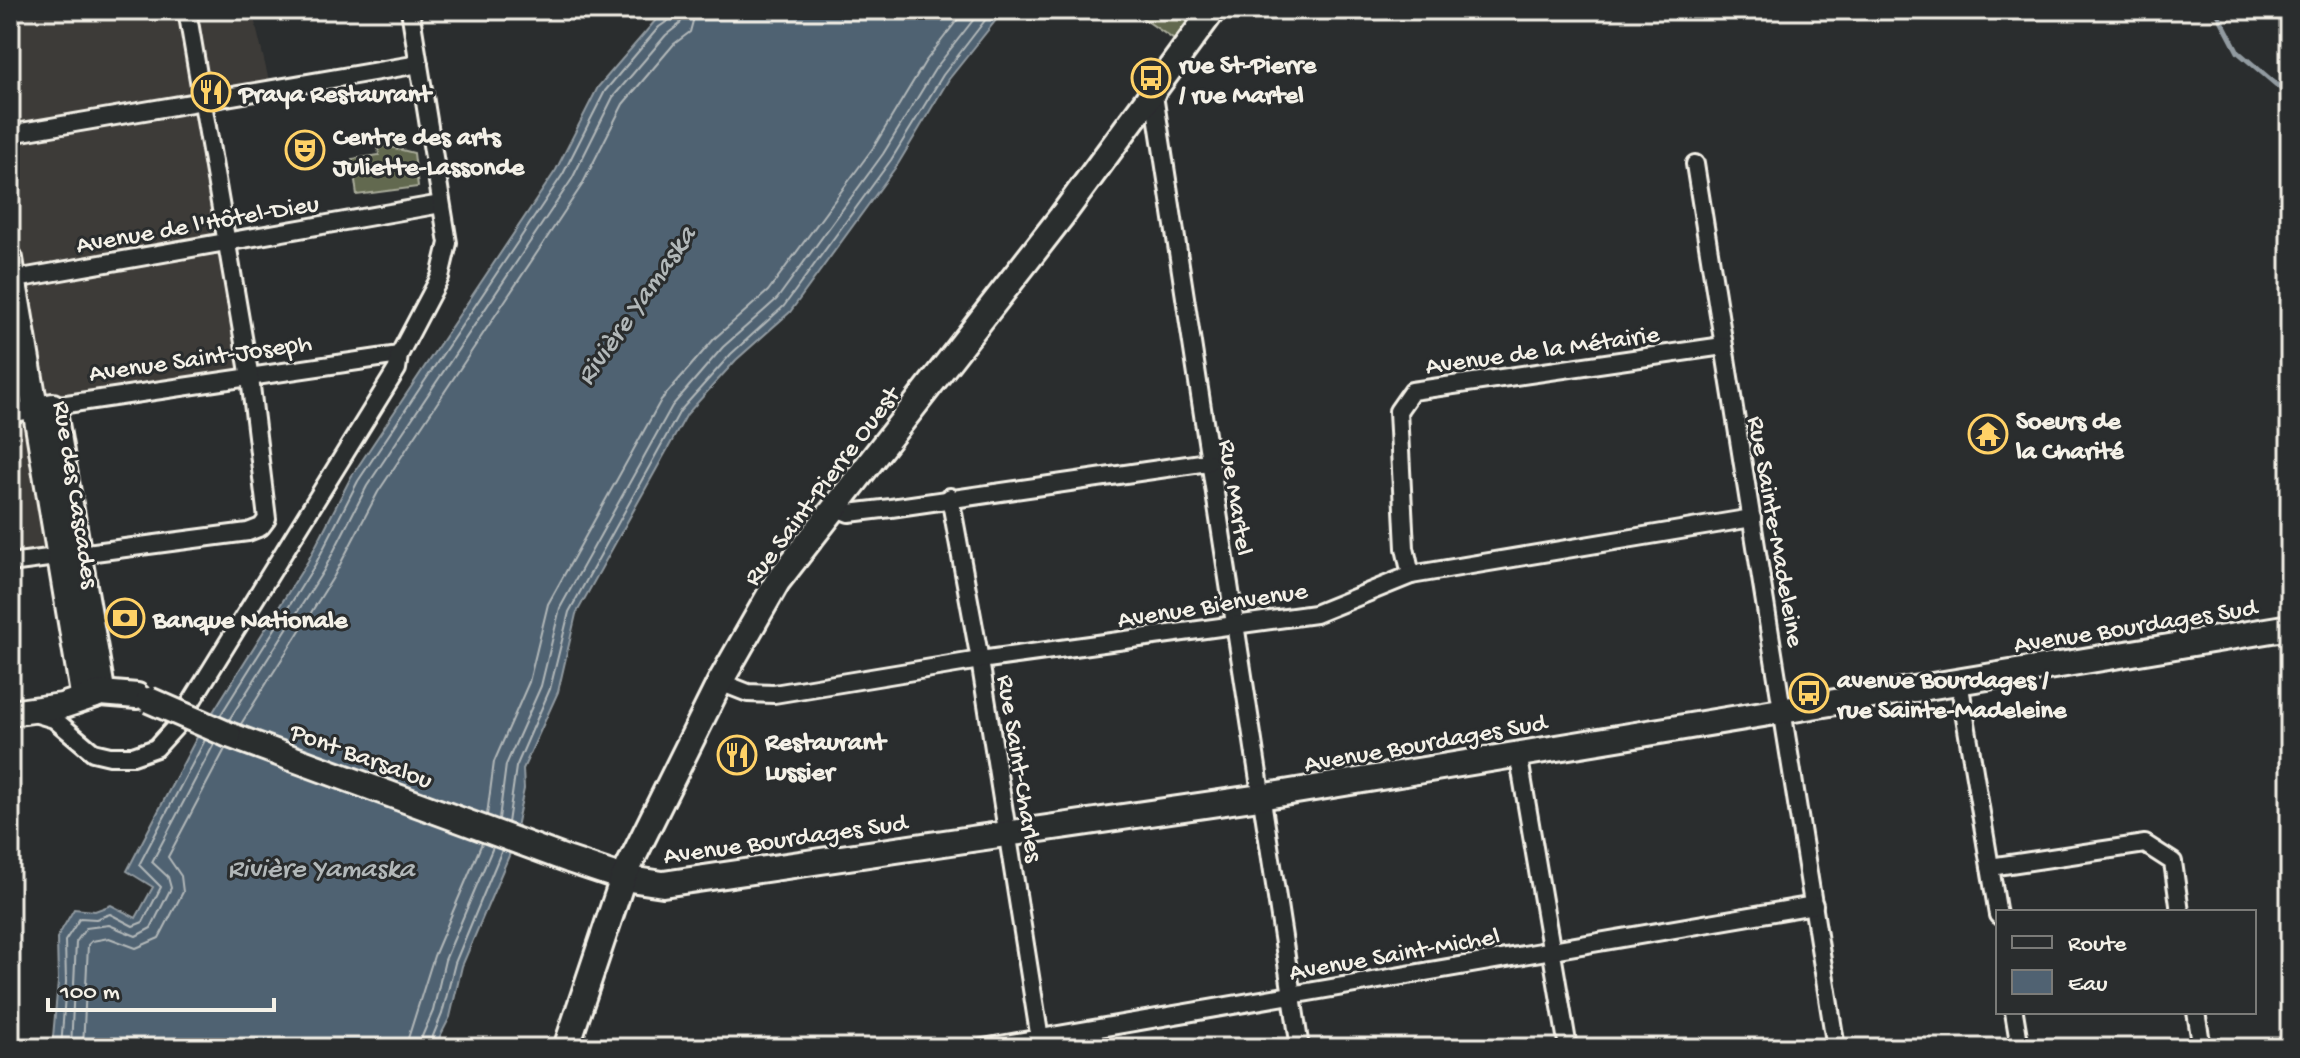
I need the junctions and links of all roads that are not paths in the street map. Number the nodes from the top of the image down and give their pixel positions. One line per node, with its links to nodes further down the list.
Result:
1 (187, 10): 6 (street)
2 (410, 10): 4 (street)
3 (1213, 10): 5 (street, Rue Saint-Pierre Ouest)
4 (419, 64): 6 (street); 9 (street)
5 (1154, 95): 17 (street, Rue Martel); 19 (street, Rue Saint-Pierre Ouest)
6 (203, 101): 7 (street); 10 (street)
7 (10, 134)
8 (1695, 164): 12 (street, Rue Sainte-Madeleine)
9 (441, 204): 10 (street, Avenue de l'Hôtel-Dieu); 13 (street)
10 (227, 241): 11 (street, Avenue de l'Hôtel-Dieu); 14 (street)
11 (11, 273): 15 (street, Rue des Cascades)
12 (1723, 346): 20 (street, Rue Sainte-Madeleine); 23 (street, Avenue de la Métairie)
13 (399, 355): 14 (street, Avenue Saint-Joseph); 30 (street)
14 (250, 378): 15 (street, Avenue Saint-Joseph); 21 (street)
15 (45, 408): 16 (street, Avenue Saint-Joseph); 21 (street, Rue des Cascades); 21 (street, Rue des Cascades)
16 (10, 414)
17 (1208, 462): 18 (street); 24 (street, Rue Martel)
18 (950, 497): 19 (street); 26 (street, Rue Saint-Charles)
19 (834, 507): 29 (street, Rue Saint-Pierre Ouest)
20 (1752, 518): 23 (street, Avenue Bienvenue); 31 (street, Rue Sainte-Madeleine)
21 (69, 556): 22 (street); 28 (street, Rue des Cascades)
22 (10, 563)
23 (1411, 575): 24 (street, Avenue Bienvenue)
24 (1234, 627): 26 (street, Avenue Bienvenue); 33 (street, Rue Martel)
25 (2290, 627): 27 (street, Avenue Bourdages Sud)
26 (980, 660): 29 (street, Avenue Bienvenue); 34 (street, Rue Saint-Charles)
27 (1959, 681): 31 (street, Avenue Bourdages Sud); 36 (street)
28 (97, 682): 30 (street); 35 (street, Pont Barsalou, bridge)
29 (720, 682): 37 (street, Rue Saint-Pierre Ouest)
30 (15, 707)
31 (1783, 708): 32 (street, Avenue Bourdages Sud); 38 (street, Rue Sainte-Madeleine)
32 (1518, 753): 33 (street, Avenue Bourdages Sud); 41 (street)
33 (1260, 797): 34 (street, Avenue Bourdages Sud); 42 (street, Rue Martel)
34 (1007, 834): 37 (street, Avenue Bourdages Sud); 45 (street, Rue Saint-Charles)
35 (569, 860): 37 (street, Avenue Bourdages Sud)
36 (1990, 867): 39 (street); 40 (street)
37 (623, 878): 46 (street, Rue Saint-Pierre Ouest)
38 (1814, 905): 41 (street, Avenue Saint-Michel); 50 (street, Rue Sainte-Madeleine)
39 (1997, 910)
40 (2180, 910)
41 (1551, 949): 42 (street, Avenue Saint-Michel); 49 (street)
42 (1292, 993): 45 (street, Avenue Saint-Michel); 48 (street, Rue Martel)
43 (2014, 1014): 51 (street)
44 (2196, 1014): 52 (street)
45 (1041, 1043): 47 (street, Avenue Saint-Michel)
46 (566, 1048)
47 (983, 1048)
48 (1300, 1048)
49 (1568, 1048)
50 (1836, 1048)
51 (2020, 1048)
52 (2202, 1048)

